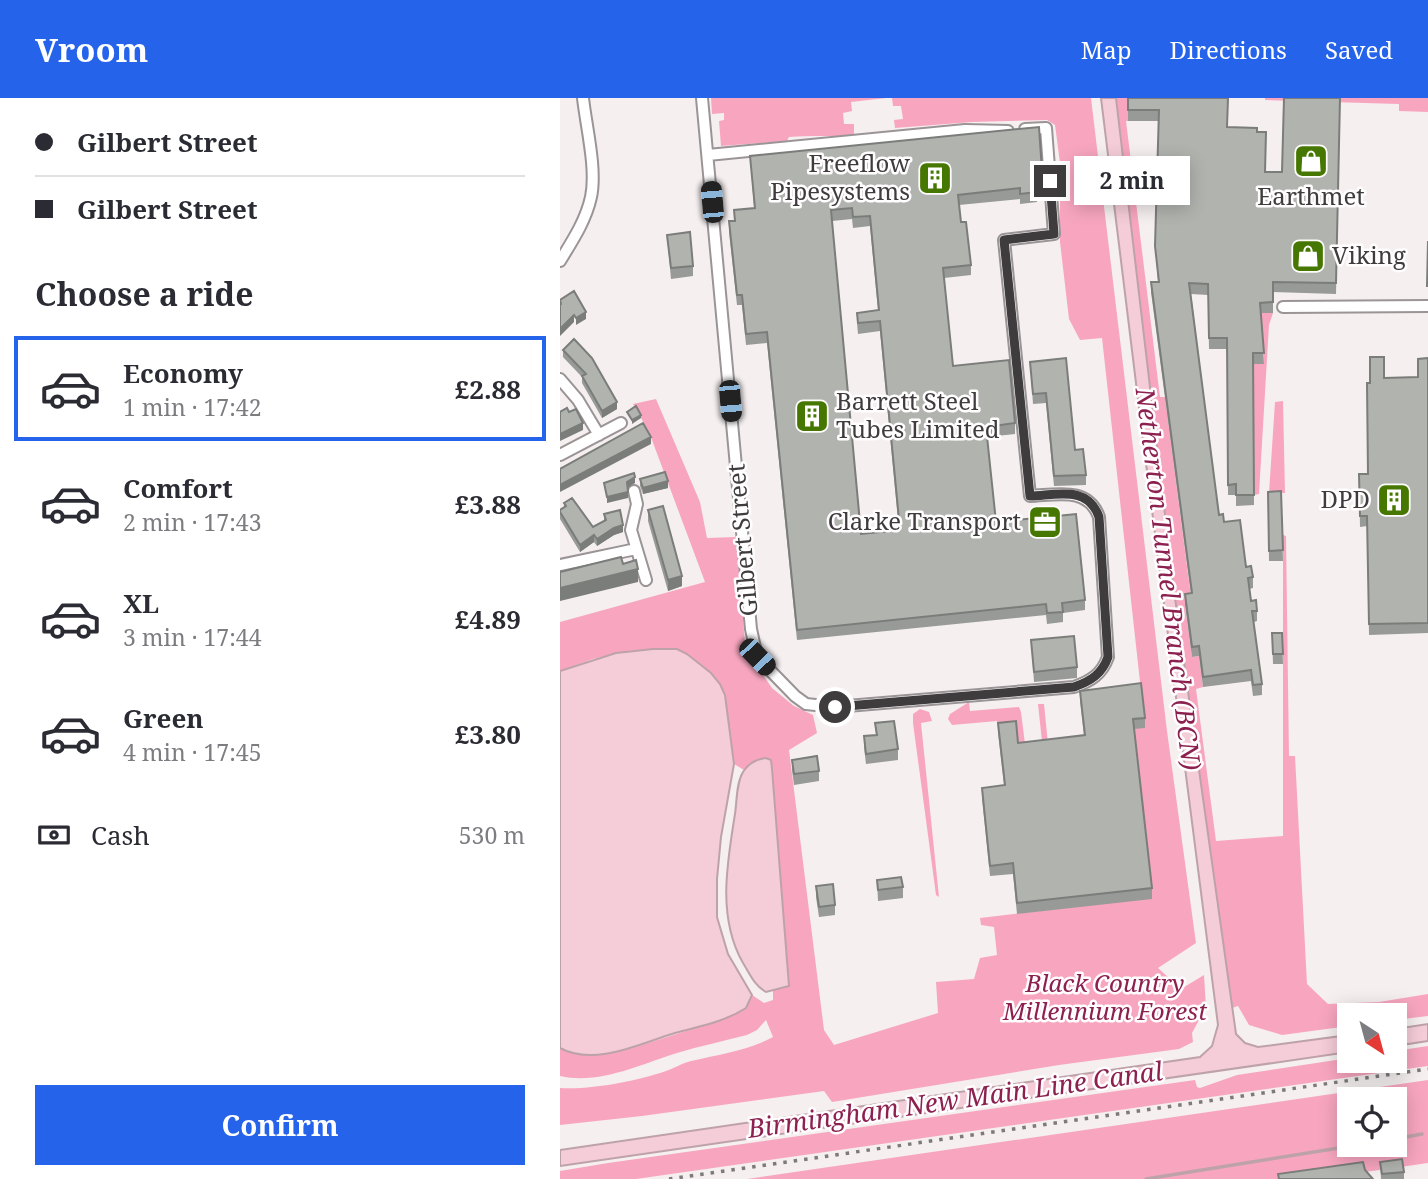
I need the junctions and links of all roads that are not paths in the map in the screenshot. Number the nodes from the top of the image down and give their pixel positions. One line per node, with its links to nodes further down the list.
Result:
1 (583, 98): 4 (street)
2 (702, 98): 3 (street, Gilbert Street)
3 (708, 155): 3 (street, Gilbert Street)
4 (560, 261)
5 (1428, 306): 6 (street)
6 (1283, 307)
7 (560, 379): 9 (street)
8 (621, 423): 9 (street)
9 (599, 435): 10 (street)
10 (560, 456)
11 (634, 491): 12 (street)
12 (636, 549): 13 (street); 14 (street)
13 (561, 561)
14 (646, 580)

